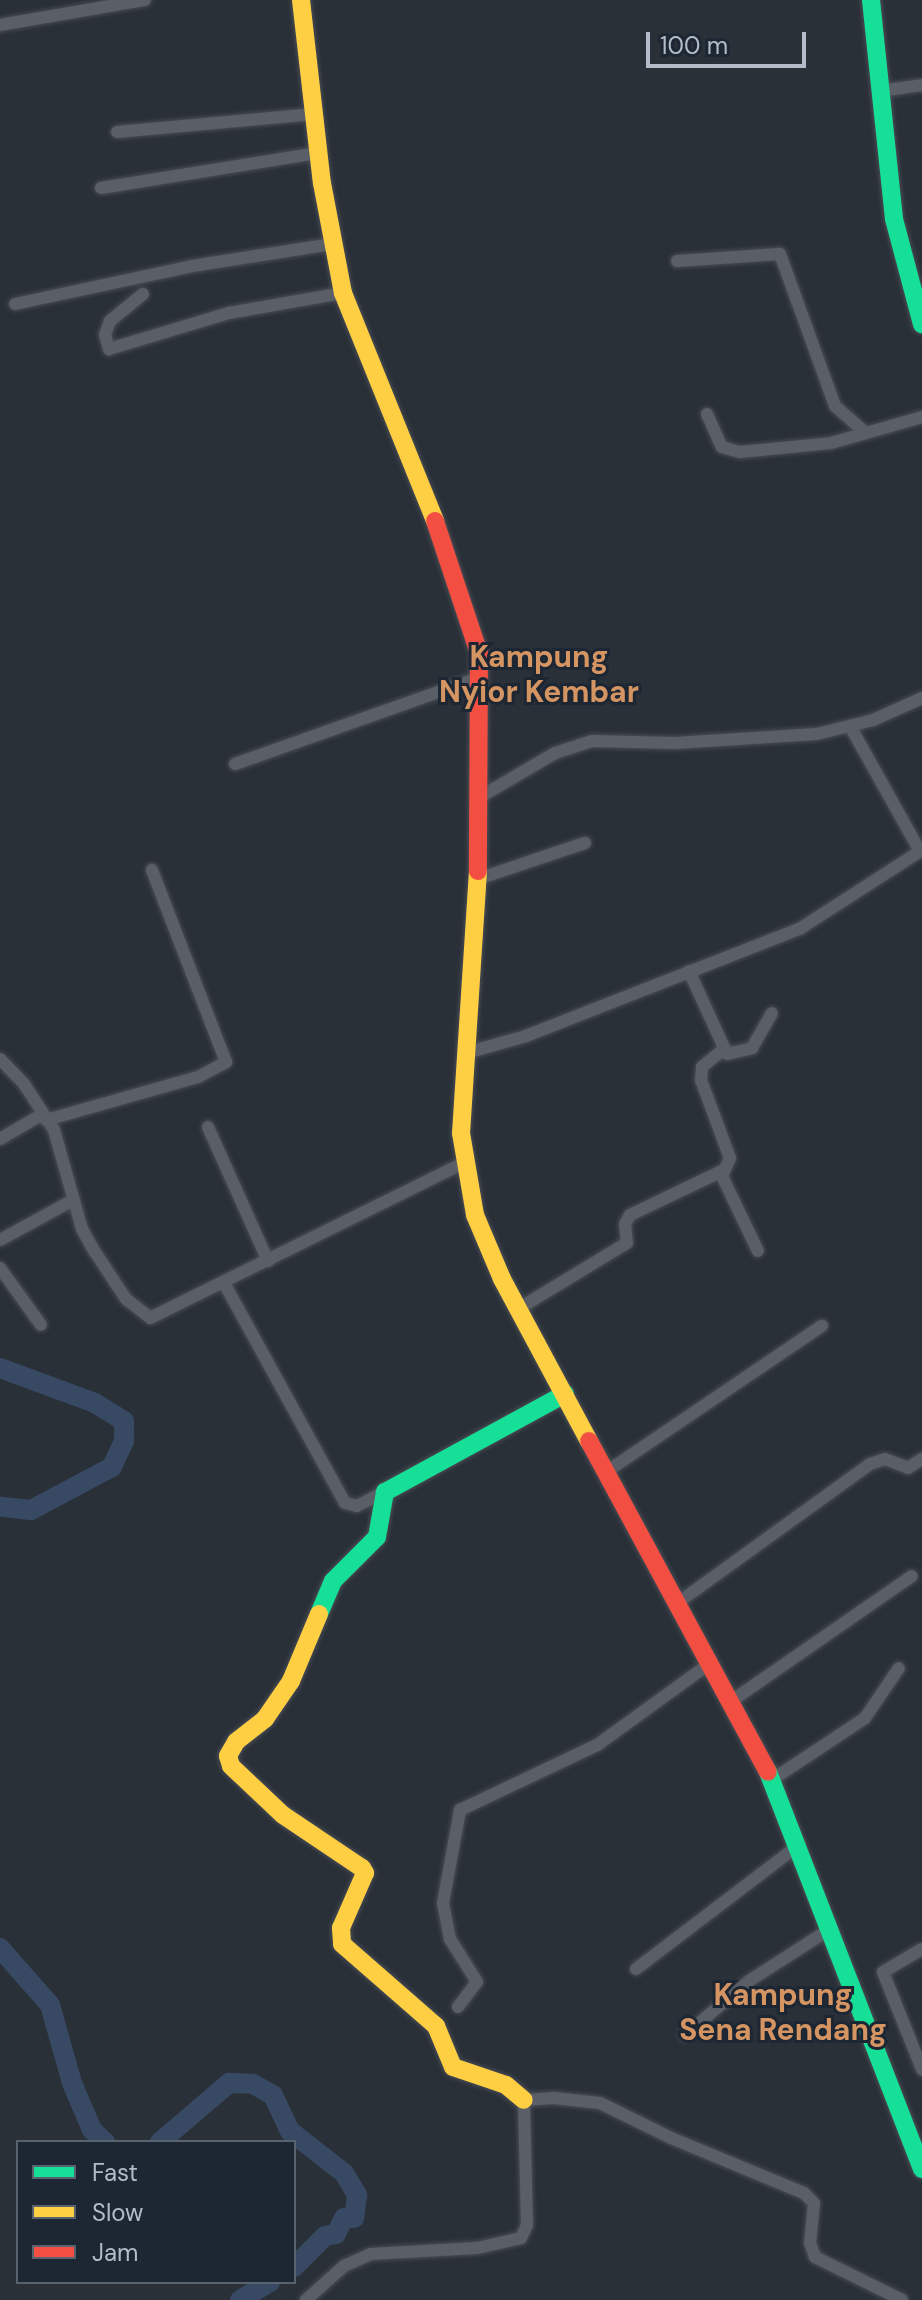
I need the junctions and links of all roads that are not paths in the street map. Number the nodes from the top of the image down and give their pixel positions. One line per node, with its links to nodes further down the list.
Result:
1 (145, 0): 4 (street)
2 (301, 0): 7 (main road)
3 (871, 0): 6 (main road)
4 (0, 25)
5 (922, 85): 6 (street)
6 (880, 91): 16 (main road)
7 (314, 114): 8 (street); 9 (main road)
8 (117, 132)
9 (318, 153): 10 (street); 11 (main road)
10 (101, 188)
11 (332, 244): 13 (main road); 15 (street)
12 (677, 261): 19 (street)
13 (343, 293): 14 (street); 20 (main road)
14 (143, 294)
15 (15, 304)
16 (922, 324)
17 (707, 414): 19 (street)
18 (922, 417): 19 (street)
19 (866, 433)
20 (481, 677): 23 (street); 24 (main road)
21 (922, 698): 22 (street)
22 (850, 726): 24 (street); 26 (street)
23 (235, 764)
24 (480, 797): 28 (main road)
25 (585, 843): 28 (street)
26 (921, 851): 29 (street)
27 (152, 870): 34 (street)
28 (478, 879): 32 (main road)
29 (689, 971): 31 (street); 32 (street)
30 (772, 1013): 31 (street)
31 (724, 1049): 38 (street)
32 (466, 1053): 37 (main road)
33 (0, 1059): 34 (street)
34 (44, 1117): 36 (street); 39 (street)
35 (208, 1127): 42 (street)
36 (0, 1139)
37 (464, 1163): 42 (street); 45 (main road)
38 (724, 1170): 41 (street); 45 (street)
39 (73, 1200): 40 (street); 44 (street)
40 (0, 1240)
41 (758, 1251)
42 (268, 1261): 44 (street)
43 (0, 1268): 46 (street)
44 (224, 1283): 51 (street)
45 (518, 1309): 48 (main road)
46 (41, 1325)
47 (822, 1326): 50 (street)
48 (565, 1394): 50 (main road); 51 (main road)
49 (922, 1459): 53 (street)
50 (606, 1472): 53 (main road)
51 (385, 1492): 65 (main road)
52 (912, 1576): 56 (street)
53 (676, 1604): 54 (main road)
54 (709, 1664): 56 (main road); 62 (street)
55 (899, 1668): 57 (street)
56 (730, 1702): 57 (main road)
57 (773, 1779): 58 (main road)
58 (800, 1844): 59 (main road); 61 (street)
59 (830, 1929): 63 (street); 66 (main road)
60 (922, 1949): 64 (street)
61 (636, 1969)
62 (458, 2007)
63 (685, 2035)
64 (922, 2069)
65 (524, 2100): 68 (street); 69 (street)
66 (916, 2131): 67 (main road)
67 (922, 2169)
68 (306, 2300)
69 (902, 2300)

